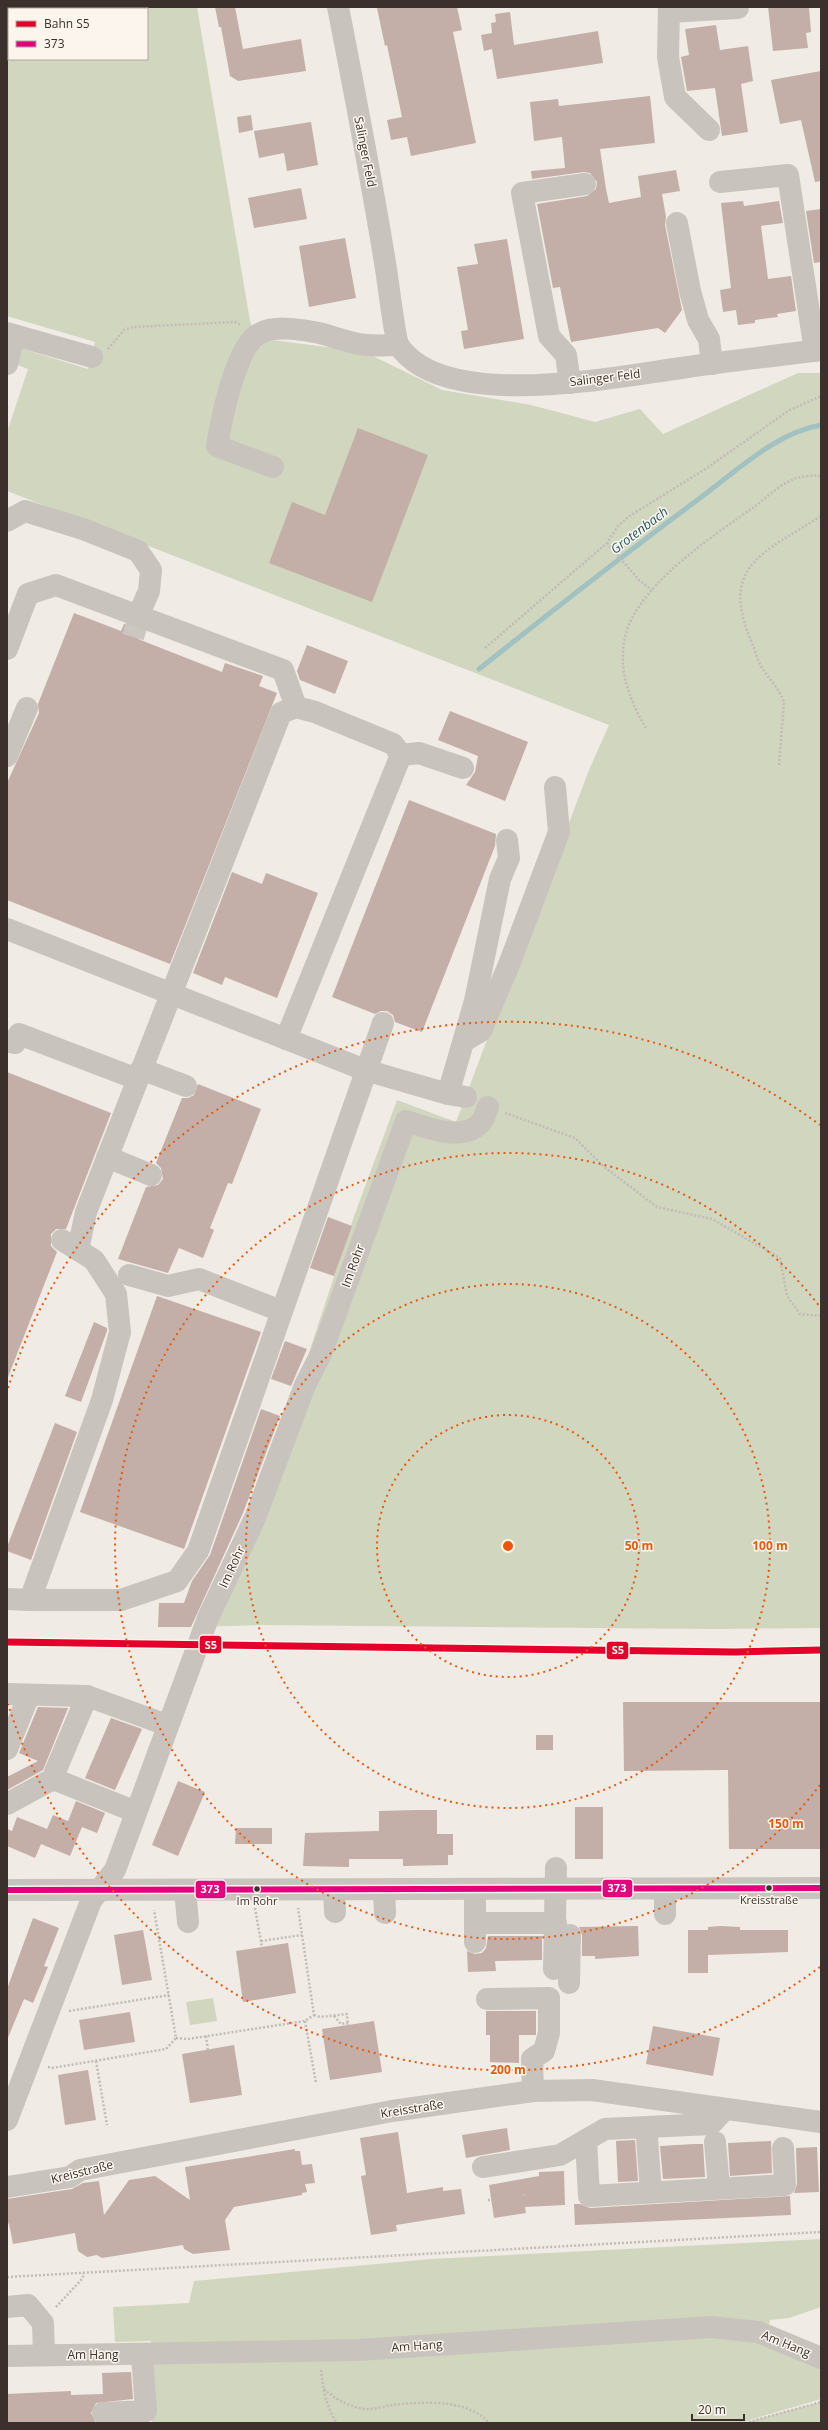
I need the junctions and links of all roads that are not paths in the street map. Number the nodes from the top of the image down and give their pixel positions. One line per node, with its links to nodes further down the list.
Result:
1 (338, 7): 9 (street, Salinger Feld)
2 (738, 8): 3 (street)
3 (669, 9): 4 (street)
4 (709, 130)
5 (720, 182): 10 (street)
6 (585, 184): 14 (street)
7 (677, 223): 13 (street)
8 (11, 334): 11 (street); 12 (street)
9 (398, 345): 14 (street, Salinger Feld); 15 (street)
10 (818, 351): 13 (street, Salinger Feld)
11 (92, 357)
12 (7, 364)
13 (712, 364): 14 (street, Salinger Feld)
14 (570, 383)
15 (273, 467)
16 (7, 521): 17 (street)
17 (142, 607)
18 (7, 649): 19 (street)
19 (296, 707): 21 (street); 27 (street)
20 (27, 708): 22 (street)
21 (401, 755): 23 (street); 29 (street)
22 (7, 756)
23 (463, 768)
24 (555, 787): 31 (street)
25 (506, 840): 31 (street)
26 (7, 929): 27 (street)
27 (171, 994): 29 (street); 33 (street)
28 (383, 1023): 32 (street)
29 (286, 1039): 32 (street)
30 (7, 1040): 33 (street)
31 (464, 1041): 32 (street)
32 (365, 1070): 39 (street)
33 (139, 1074): 34 (street); 36 (street)
34 (186, 1086)
35 (488, 1107): 45 (street, Im Rohr)
36 (107, 1157): 37 (street); 41 (street)
37 (151, 1175)
38 (129, 1275): 39 (street)
39 (281, 1311): 41 (street)
40 (7, 1599): 41 (street)
41 (30, 1600)
42 (7, 1694): 43 (street)
43 (29, 1695): 44 (street); 46 (street)
44 (87, 1696): 45 (street); 47 (street)
45 (167, 1725): 49 (street, Im Rohr)
46 (7, 1749)
47 (55, 1772)
48 (7, 1804): 49 (street)
49 (136, 1812): 59 (street, Im Rohr)
50 (556, 1868): 58 (street)
51 (821, 1888): 52 (street)
52 (665, 1889): 58 (street); 62 (street)
53 (7, 1890): 59 (street)
54 (186, 1890): 55 (street); 59 (street); 63 (street)
55 (334, 1890): 56 (street); 60 (street)
56 (384, 1890): 57 (street); 61 (street)
57 (475, 1890): 58 (street); 64 (street)
58 (563, 1890): 64 (street); 64 (street)
59 (101, 1891): 68 (street, Im Rohr)
60 (335, 1912)
61 (385, 1913)
62 (665, 1914)
63 (188, 1922)
64 (556, 1923)
65 (487, 1999): 66 (street)
66 (534, 2091): 67 (street, Kreisstraße); 75 (street, Kreisstraße)
67 (724, 2110): 69 (street, Kreisstraße); 71 (street)
68 (7, 2120)
69 (821, 2122)
70 (647, 2138): 77 (street)
71 (586, 2140): 74 (street); 77 (street)
72 (716, 2142): 76 (street)
73 (783, 2148): 76 (street)
74 (482, 2167)
75 (7, 2187)
76 (719, 2188): 77 (street)
77 (651, 2192)
78 (7, 2307): 79 (street)
79 (44, 2355): 80 (street, Am Hang); 81 (street, Am Hang)
80 (142, 2355): 82 (street, Am Hang); 83 (street)
81 (7, 2356)
82 (821, 2358)
83 (103, 2413)

